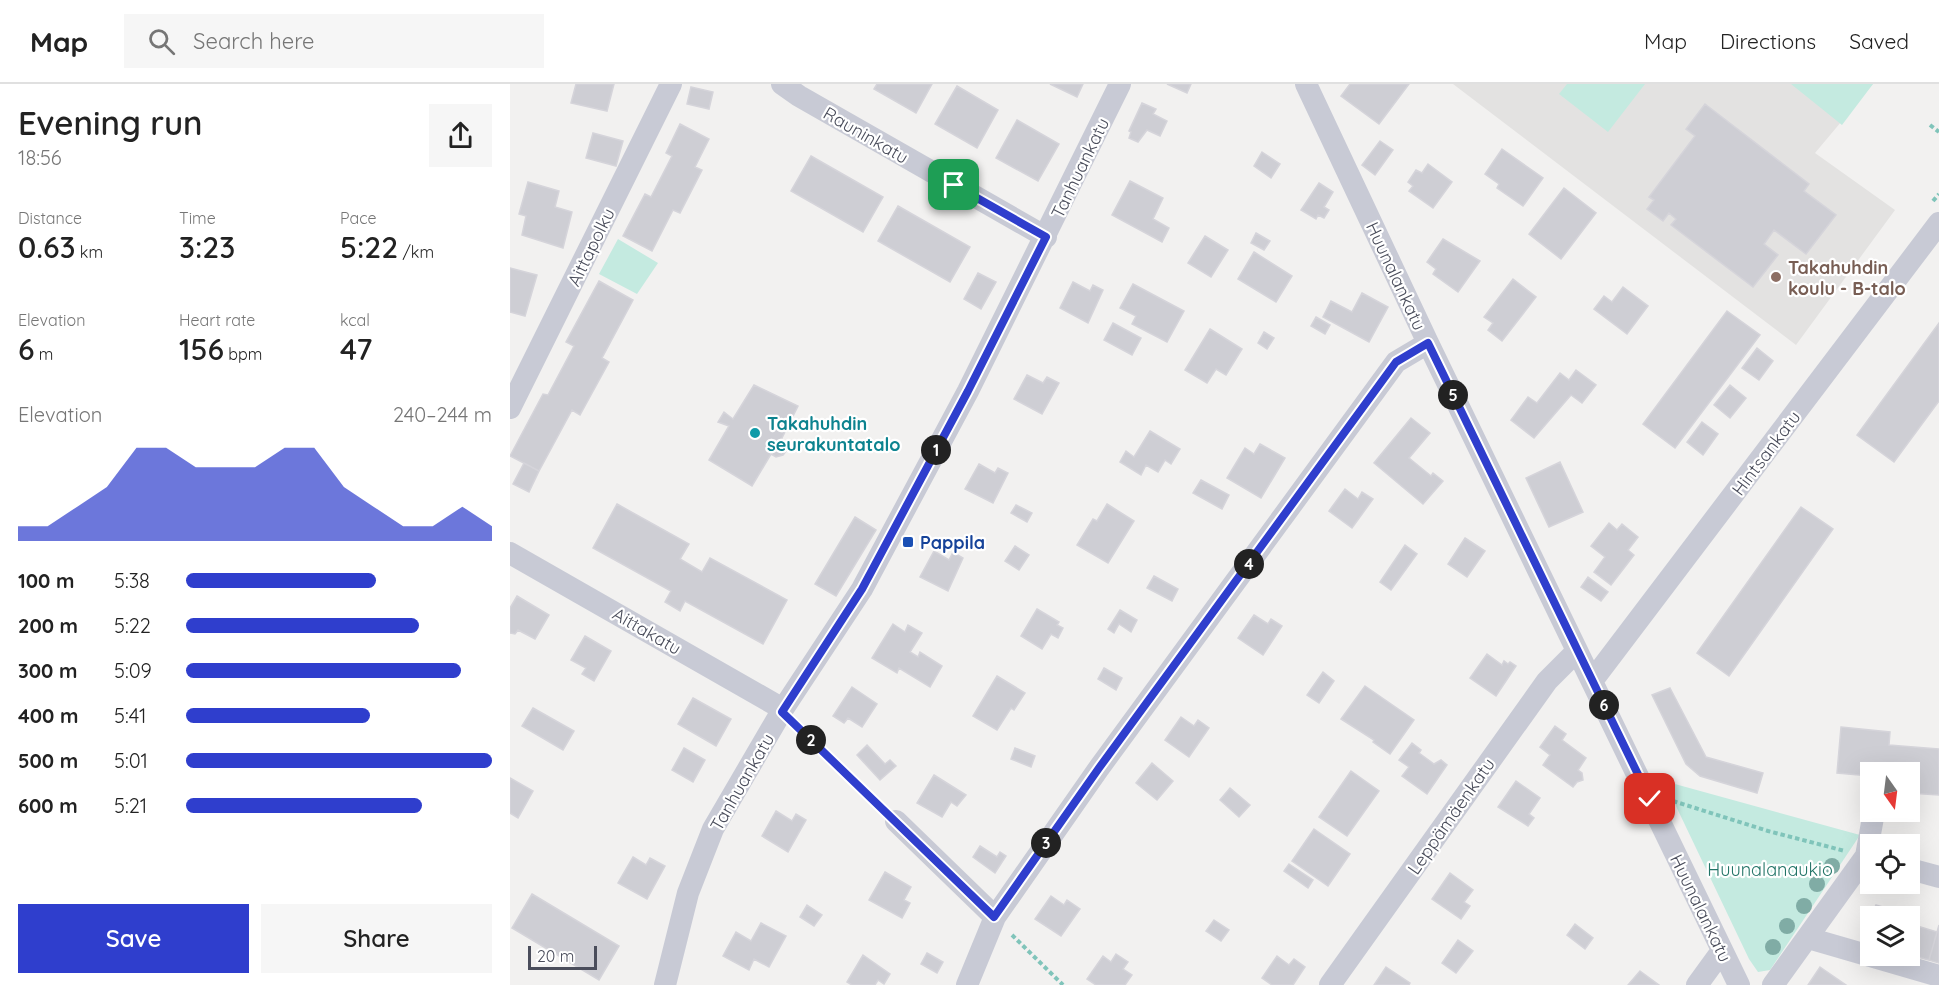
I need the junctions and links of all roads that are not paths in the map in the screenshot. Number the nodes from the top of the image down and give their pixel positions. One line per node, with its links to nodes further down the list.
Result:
1 (671, 84): 8 (street, Aittapolku)
2 (782, 84): 6 (street, Rauninkatu)
3 (1120, 84): 6 (street, Tanhuankatu)
4 (1306, 84): 7 (street, Huunalankatu)
5 (1939, 223): 11 (street, Hintsankatu)
6 (1046, 237): 12 (street, Tanhuankatu)
7 (1428, 343): 10 (street, Huunalankatu); 17 (street)
8 (510, 408)
9 (510, 553): 12 (street, Aittakatu)
10 (1577, 651): 11 (street, Huunalankatu); 23 (street, Leppämäenkatu)
11 (1592, 681): 19 (street, Huunalankatu)
12 (783, 710): 21 (street, Tanhuankatu)
13 (896, 821): 17 (street)
14 (1860, 868): 18 (street)
15 (1920, 871): 16 (street)
16 (1939, 877)
17 (994, 917): 22 (street)
18 (1808, 938): 20 (street); 26 (street)
19 (1721, 952): 24 (street); 25 (street, Huunalankatu)
20 (1939, 976)
21 (665, 985)
22 (967, 985)
23 (1330, 985)
24 (1697, 985)
25 (1739, 985)
26 (1773, 985)

